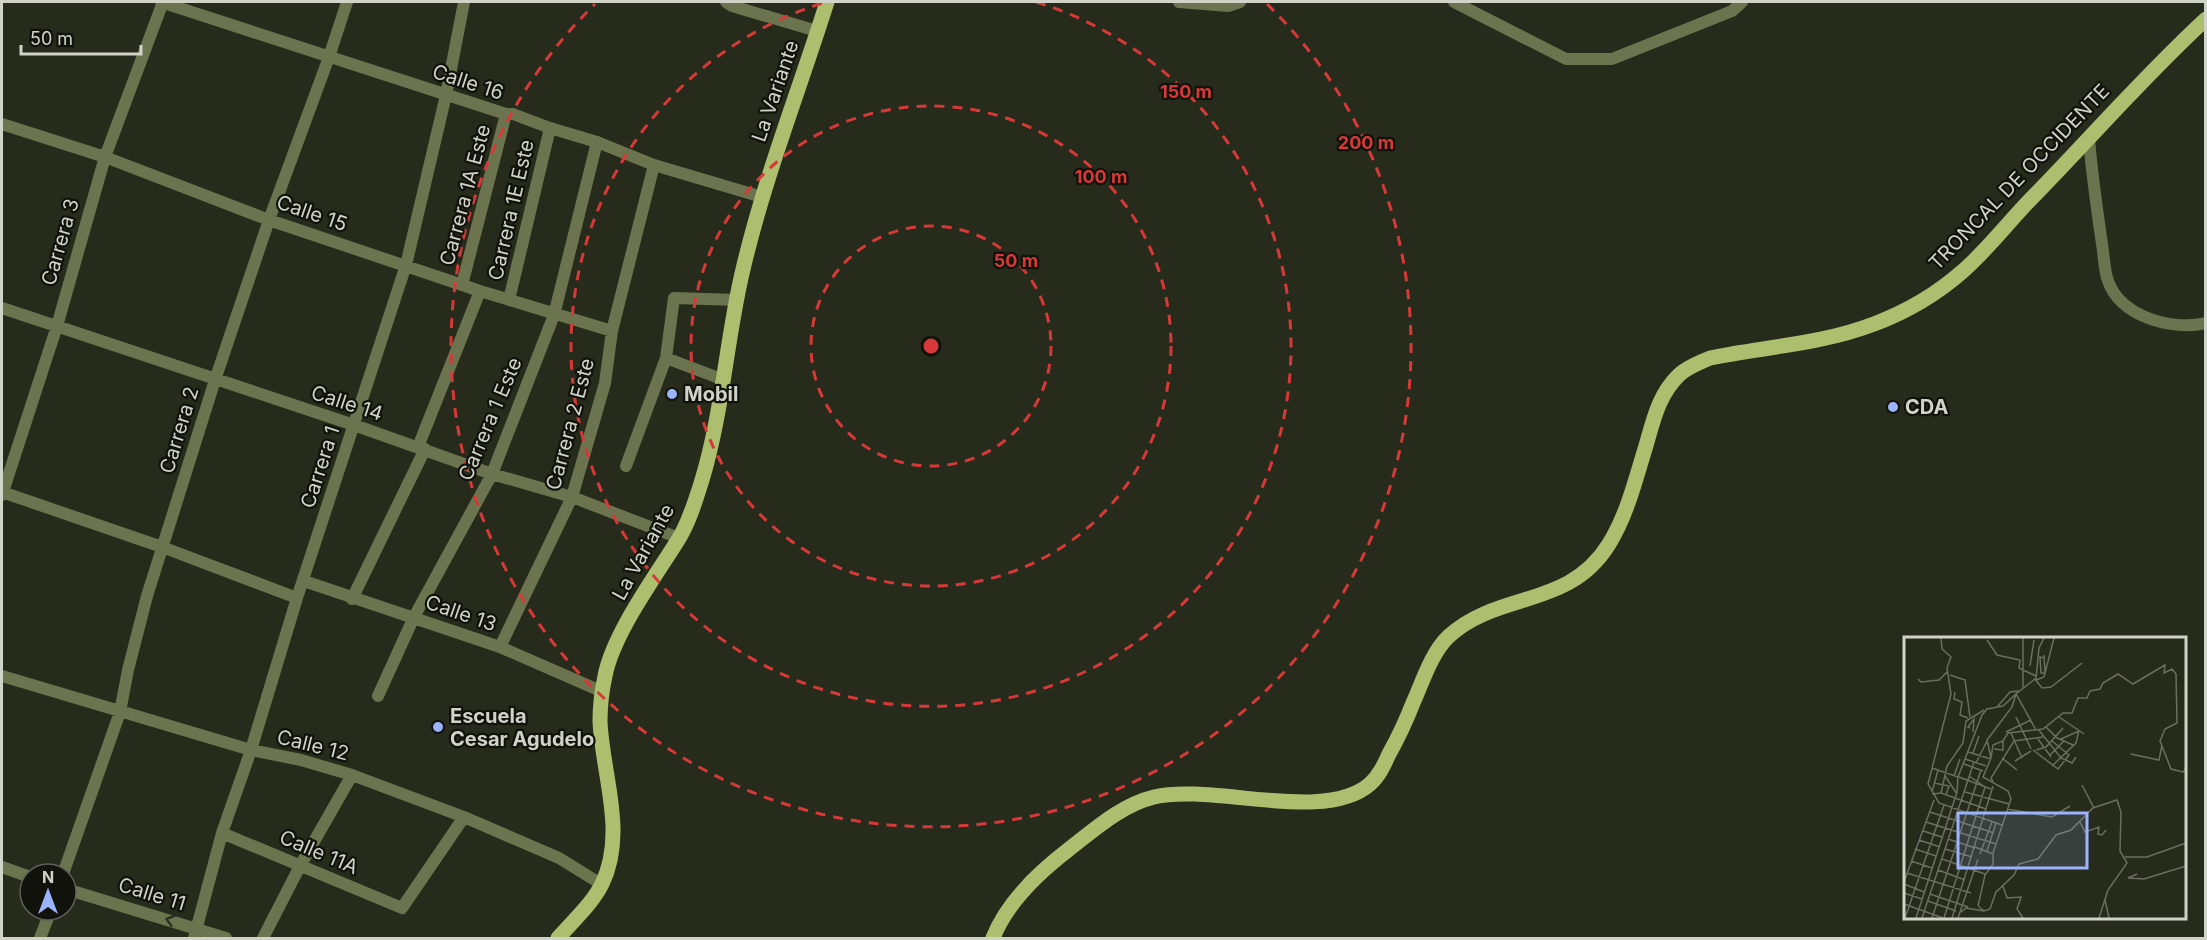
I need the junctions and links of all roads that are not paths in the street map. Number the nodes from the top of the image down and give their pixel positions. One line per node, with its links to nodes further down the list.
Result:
1 (162, 2): 12 (street, Calle 16); 19 (street, Carrera 3)
2 (347, 2): 12 (street, Carrera 2)
3 (464, 2): 13 (street, Carrera 1)
4 (727, 2): 11 (street)
5 (827, 2): 11 (main road, La Variante)
6 (1179, 2): 7 (street)
7 (1240, 2)
8 (1454, 2): 9 (street)
9 (1742, 2)
10 (2205, 19): 17 (main road, TRONCAL DE OCCIDENTE)
11 (817, 31): 21 (main road, La Variante)
12 (329, 57): 13 (street, Calle 16); 22 (street, Carrera 2)
13 (446, 95): 14 (street, Calle 16); 23 (street, Carrera 1)
14 (506, 114): 16 (street, Calle 16); 24 (street, Carrera 1A Este)
15 (2, 124): 19 (street, Calle 15)
16 (550, 129): 18 (street, Calle 16); 26 (street, Carrera 1E Este)
17 (2089, 139): 30 (street); 69 (main road, TRONCAL DE OCCIDENTE)
18 (597, 142): 20 (street, Calle 16); 29 (street, Carrera 1 Este)
19 (105, 157): 22 (street, Calle 15); 31 (street, Carrera 3)
20 (654, 165): 21 (street, Calle 16); 32 (street, Carrera 2 Este)
21 (762, 197): 27 (main road, La Variante)
22 (269, 220): 23 (street, Calle 15); 34 (street, Carrera 2)
23 (406, 266): 24 (street, Calle 15); 36 (street, Carrera 1)
24 (462, 285): 25 (street, Calle 15)
25 (480, 291): 26 (street, Calle 15); 37 (street)
26 (509, 300): 29 (street, Calle 15)
27 (737, 300): 33 (street); 35 (main road, La Variante)
28 (2, 308): 31 (street, Calle 14)
29 (554, 315): 32 (street, Calle 15); 39 (street, Carrera 1 Este)
30 (2205, 322)
31 (57, 326): 34 (street, Calle 14); 40 (street, Carrera 3)
32 (612, 331): 41 (street, Carrera 2 Este)
33 (666, 358): 35 (street); 38 (street)
34 (215, 380): 36 (street, Calle 14); 43 (street, Carrera 2)
35 (724, 380): 42 (main road, La Variante)
36 (354, 425): 37 (street, Calle 14); 44 (street, Carrera 1)
37 (422, 448): 39 (street, Calle 14); 46 (street)
38 (626, 466)
39 (492, 474): 41 (street, Calle 14); 47 (street, Carrera 1 Este)
40 (2, 493): 43 (street)
41 (572, 497): 42 (street, Calle 14); 48 (street, Carrera 2 Este)
42 (680, 538): 50 (main road, La Variante)
43 (162, 547): 45 (street); 52 (street, Carrera 2)
44 (304, 581): 45 (street, Carrera 1); 46 (street, Calle 13)
45 (297, 598): 53 (street, Carrera 1)
46 (352, 599): 47 (street, Calle 13)
47 (414, 618): 48 (street, Calle 13); 51 (street, Carrera 1 Este)
48 (500, 647): 50 (street, Calle 13)
49 (2, 676): 52 (street, Calle 12)
50 (603, 692): 61 (main road, La Variante)
51 (378, 696)
52 (120, 712): 53 (street, Calle 12); 57 (street, Carrera 2)
53 (251, 750): 54 (street, Calle 12); 56 (street, Carrera 1)
54 (352, 775): 55 (street, Calle 12); 58 (street)
55 (464, 817): 58 (street, Calle 11A); 61 (street, Calle 12)
56 (222, 833): 58 (street, Calle 11A); 64 (street, Carrera 1)
57 (67, 862)
58 (300, 866): 67 (street)
59 (2, 867): 60 (street)
60 (18, 873)
61 (602, 884): 68 (main road, La Variante)
62 (78, 893): 64 (street, Calle 11, one-way to 62)
63 (46, 922): 65 (street)
64 (196, 933): 66 (street, Calle 11)
65 (40, 939)
66 (226, 939)
67 (263, 939)
68 (558, 939)
69 (993, 939)

